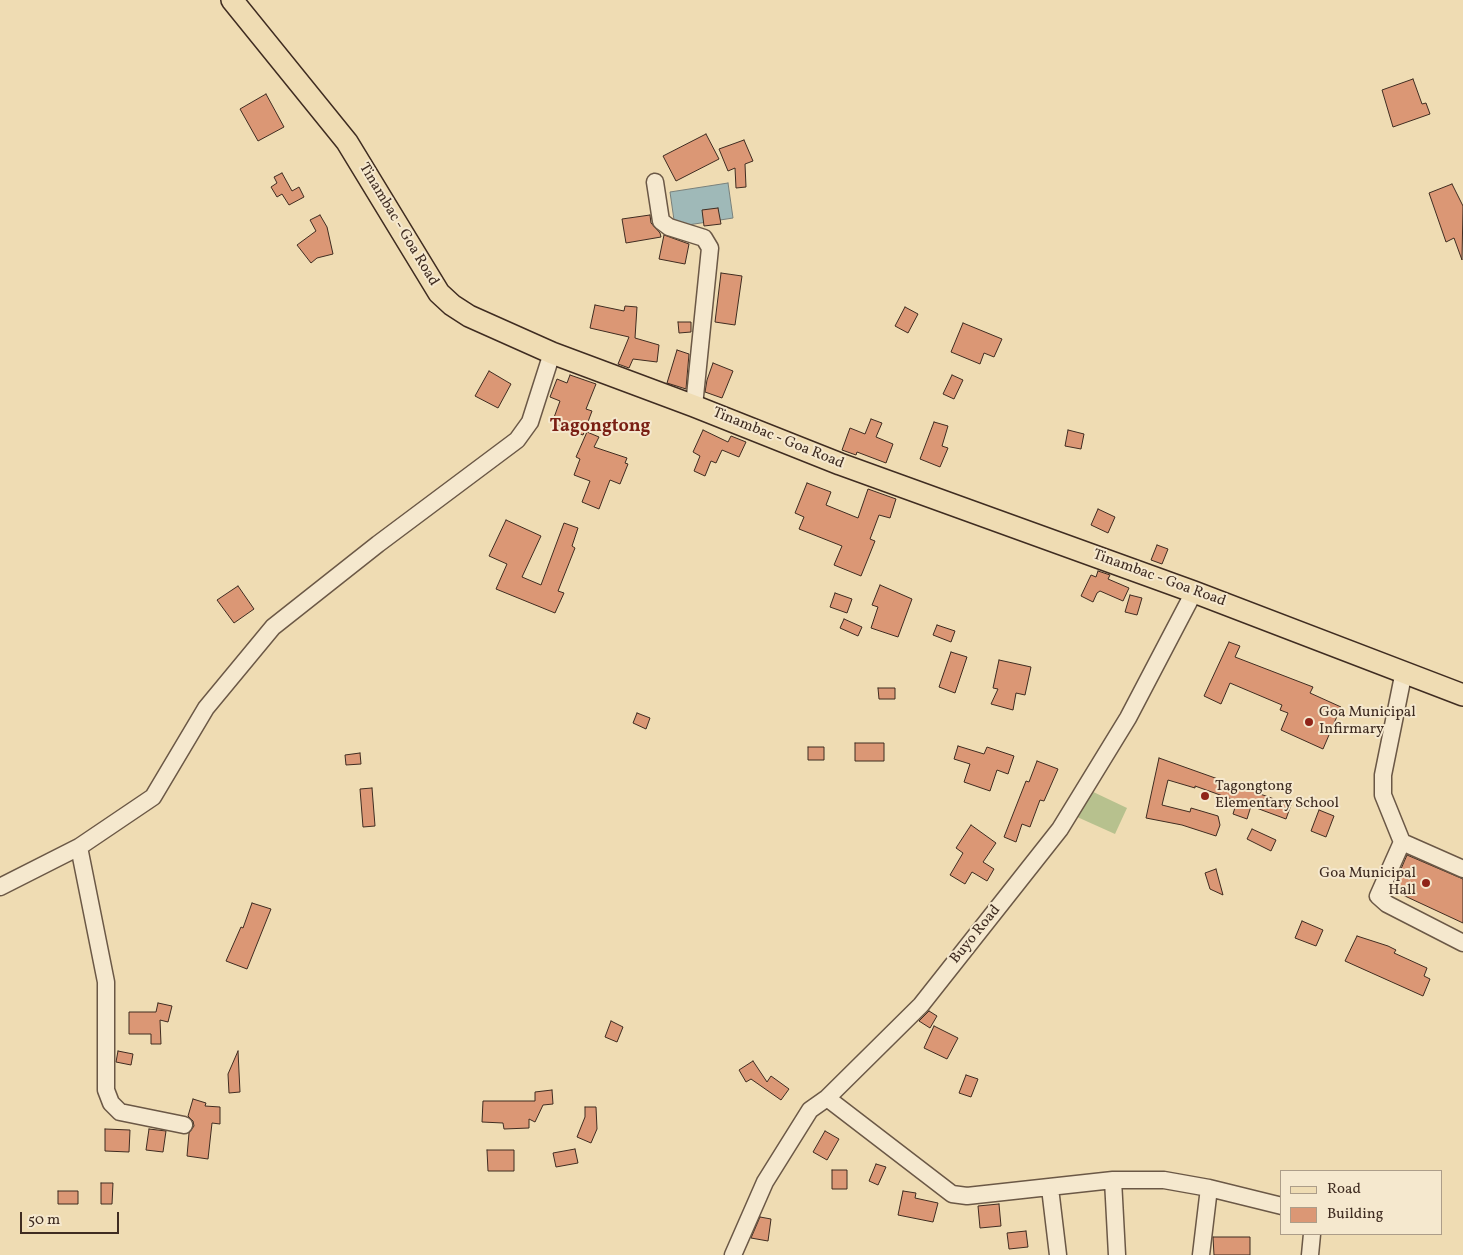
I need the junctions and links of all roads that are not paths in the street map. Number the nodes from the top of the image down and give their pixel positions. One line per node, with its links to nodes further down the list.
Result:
1 (232, 0): 3 (main road, Tinambac - Goa Road)
2 (655, 182): 4 (street)
3 (552, 353): 4 (main road, Tinambac - Goa Road); 9 (street)
4 (694, 406): 5 (main road, Tinambac - Goa Road)
5 (1194, 592): 6 (main road, Tinambac - Goa Road); 13 (street, Buyo Road)
6 (1404, 671): 7 (main road, Tinambac - Goa Road); 8 (street)
7 (1463, 695)
8 (1402, 842): 10 (street); 12 (street)
9 (80, 847): 11 (street); 14 (street)
10 (1463, 868)
11 (0, 887)
12 (1463, 943)
13 (827, 1098): 16 (street); 20 (street, Buyo Road)
14 (184, 1125)
15 (1113, 1180): 16 (street); 17 (street); 22 (street)
16 (1050, 1188): 21 (street)
17 (1209, 1188): 18 (street); 23 (street)
18 (1280, 1206)
19 (1312, 1235): 24 (street)
20 (733, 1255)
21 (1058, 1255)
22 (1117, 1255)
23 (1201, 1255)
24 (1310, 1255)

